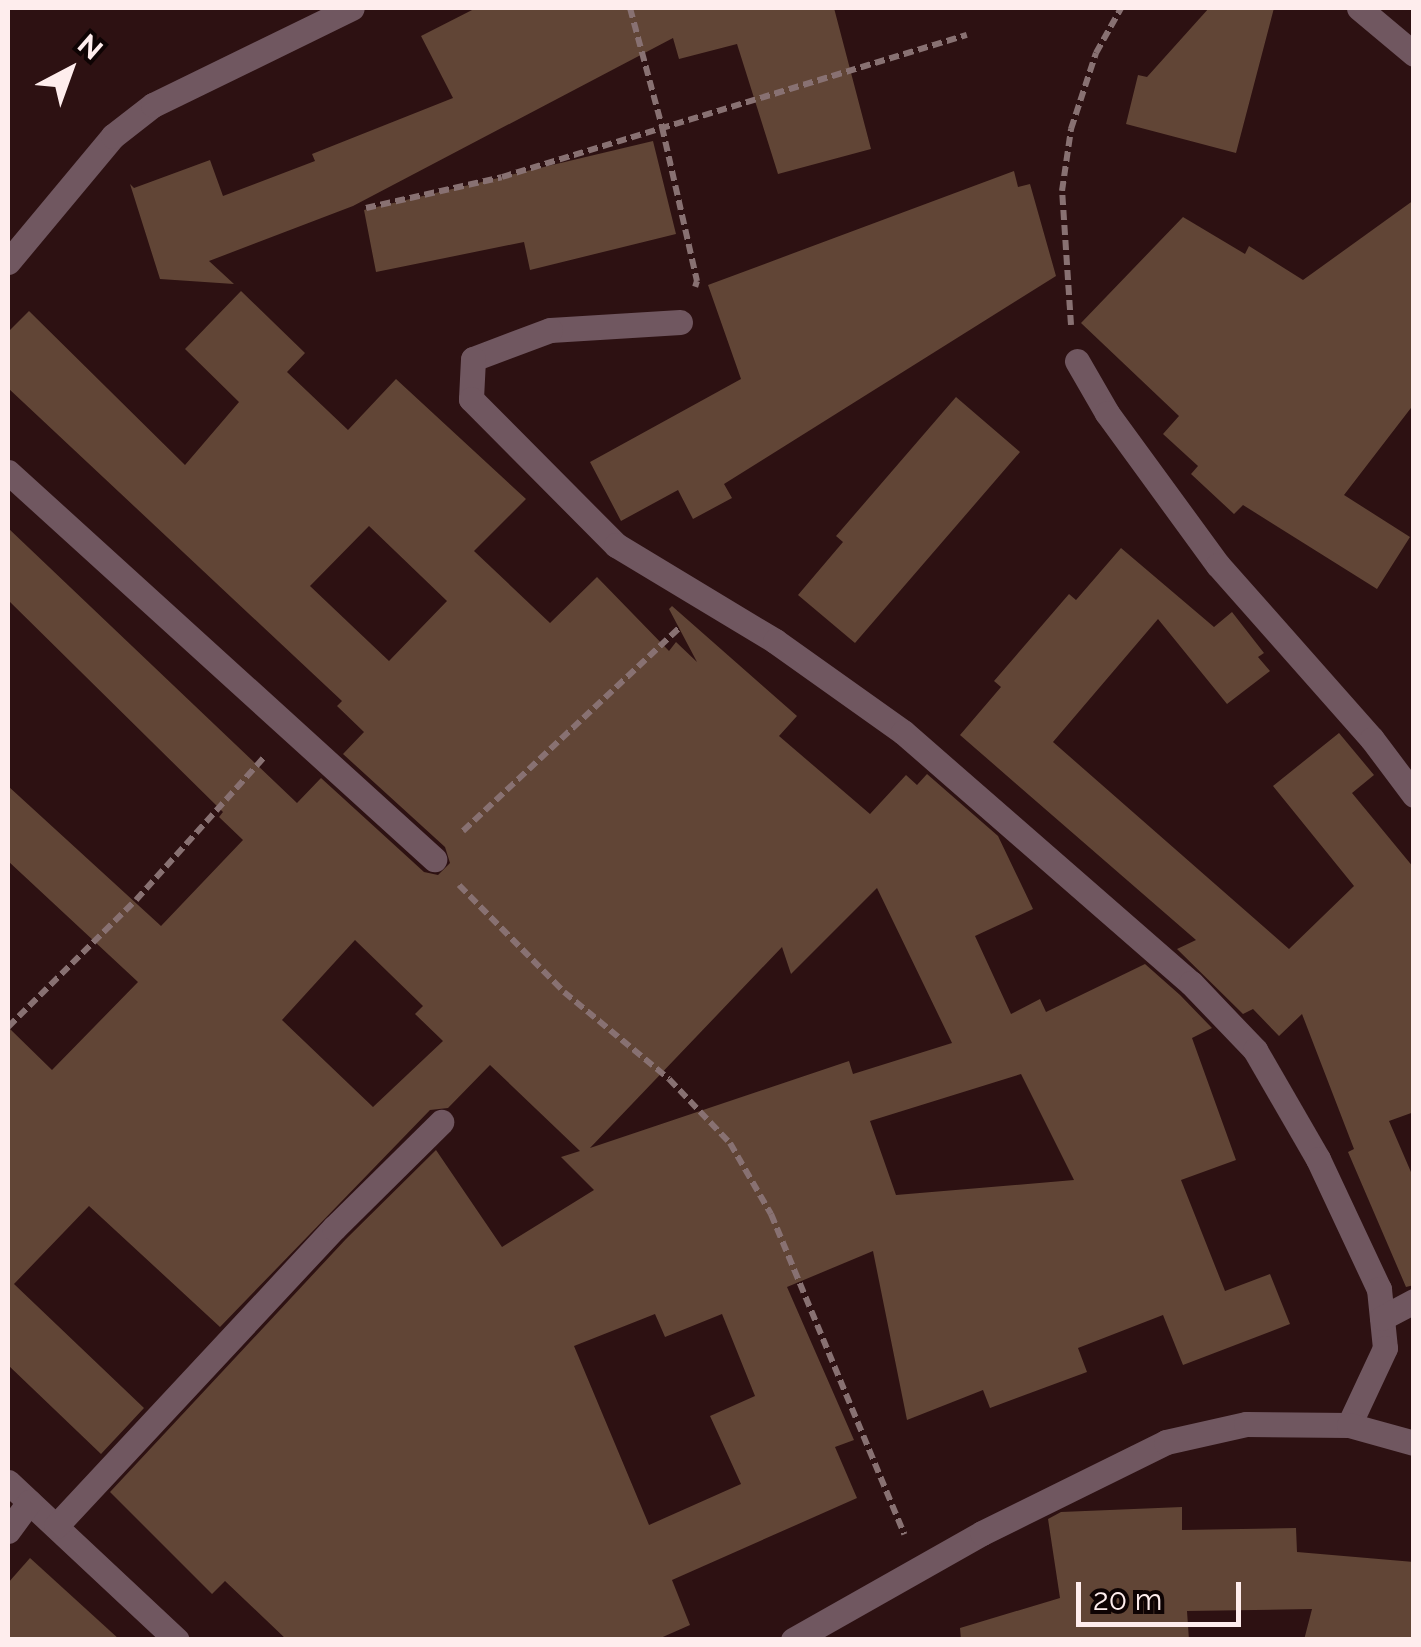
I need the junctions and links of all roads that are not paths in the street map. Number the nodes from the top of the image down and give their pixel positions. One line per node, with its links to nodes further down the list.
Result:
1 (352, 8): 4 (street)
2 (1359, 8): 3 (street)
3 (1414, 54)
4 (8, 262)
5 (680, 322): 12 (street)
6 (1077, 361): 8 (street)
7 (8, 472): 9 (street)
8 (1414, 795)
9 (434, 860)
10 (441, 1122): 17 (street)
11 (1414, 1302): 12 (street)
12 (1382, 1318): 13 (street)
13 (1349, 1425): 14 (street); 20 (street)
14 (1414, 1442)
15 (8, 1482): 16 (street)
16 (29, 1502): 17 (street); 18 (street)
17 (56, 1526): 19 (street)
18 (8, 1531)
19 (177, 1640)
20 (792, 1640)

